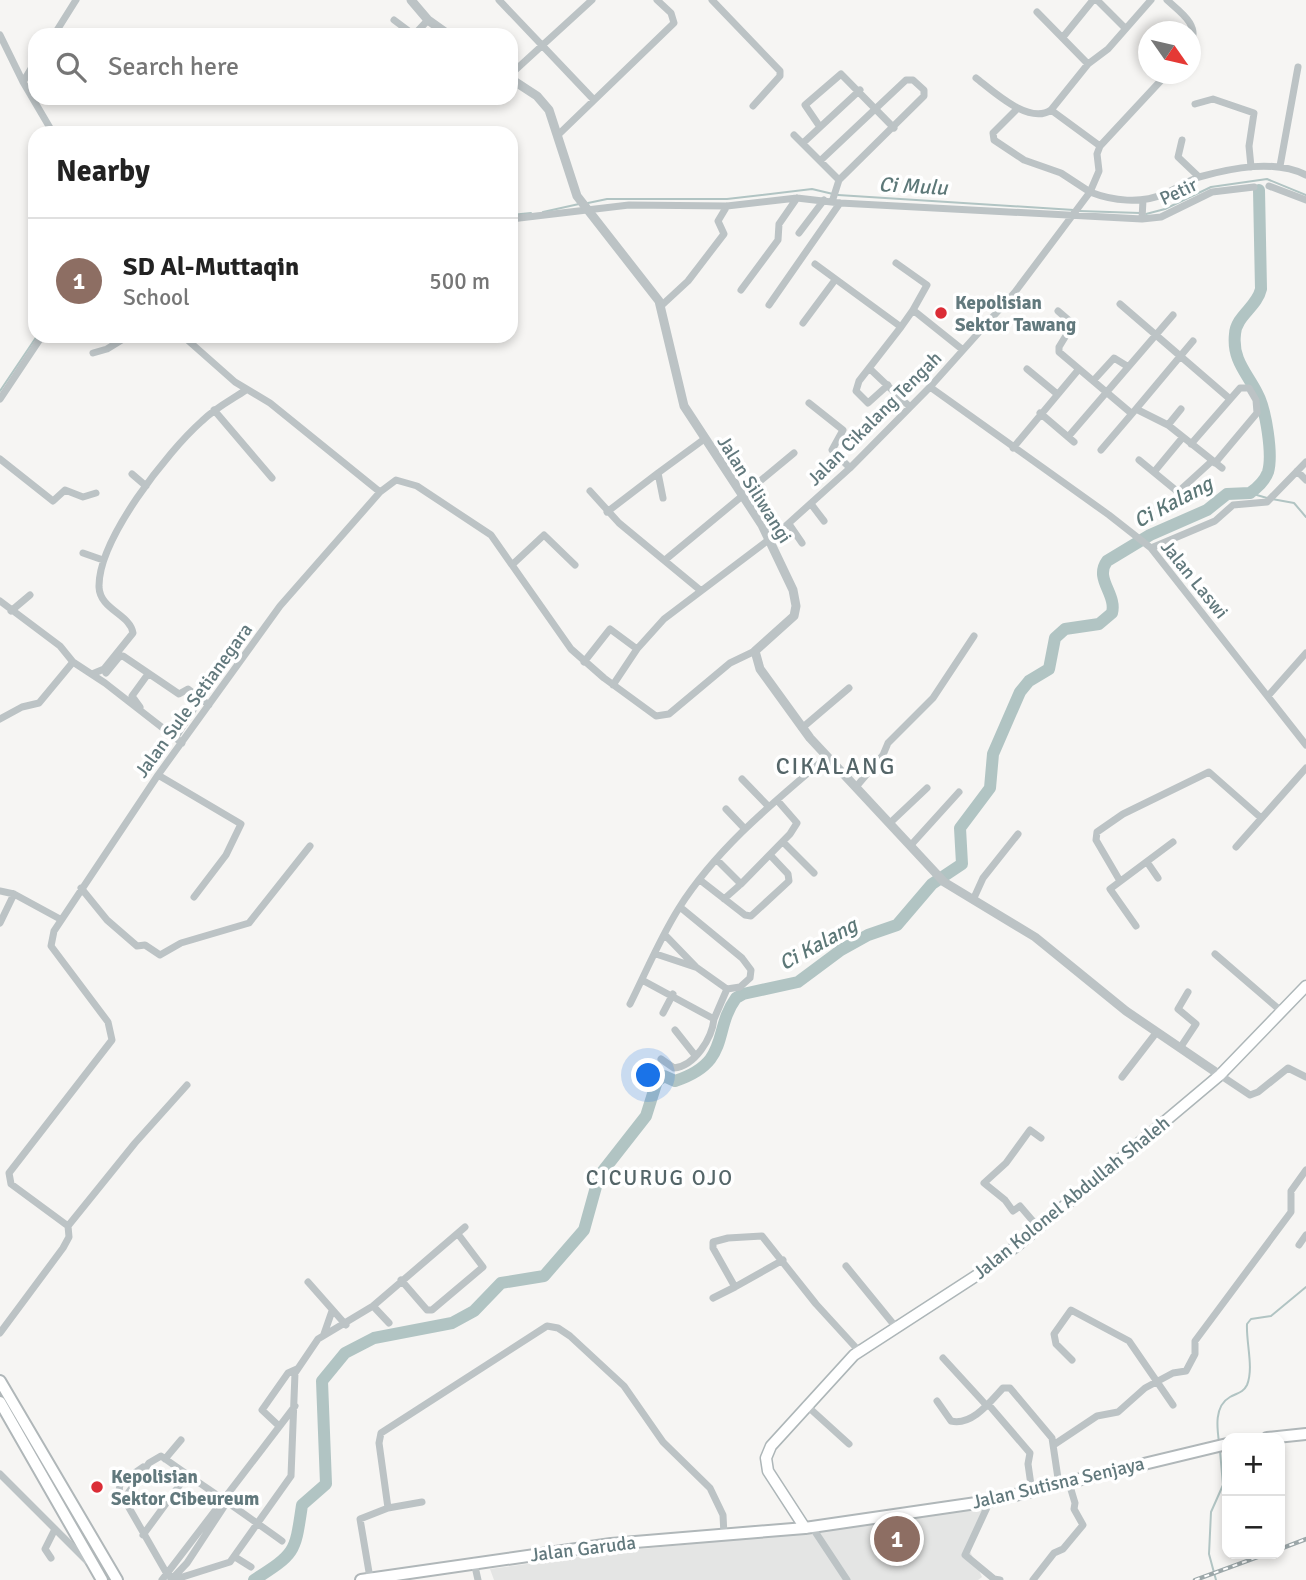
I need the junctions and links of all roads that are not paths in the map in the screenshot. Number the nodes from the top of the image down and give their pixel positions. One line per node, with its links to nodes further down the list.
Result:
1 (76, 0): 14 (street)
2 (411, 0): 12 (street)
3 (499, 0): 21 (street)
4 (592, 0): 21 (street)
5 (657, 0): 32 (street)
6 (712, 0): 35 (street)
7 (1095, 0): 18 (street); 20 (street)
8 (1151, 0): 18 (street)
9 (1167, 0): 13 (street)
10 (1037, 12): 20 (street)
11 (394, 20): 15 (street)
12 (428, 20): 16 (street); 17 (street)
13 (1187, 21)
14 (58, 28)
15 (401, 28)
16 (421, 28)
17 (439, 28)
18 (1125, 28): 22 (street)
19 (0, 35): 27 (street)
20 (1063, 37): 22 (street)
21 (541, 45): 24 (street); 32 (street)
22 (1088, 64): 38 (street)
23 (1298, 67): 48 (street)
24 (518, 69)
25 (28, 74): 27 (street)
26 (976, 78): 37 (street)
27 (23, 82): 30 (street)
28 (518, 82): 42 (street, Jalan Siliwangi)
29 (1158, 84): 46 (street)
30 (28, 90)
31 (860, 90): 36 (street); 40 (street); 40 (street)
32 (594, 100): 42 (street)
33 (1195, 104): 49 (street)
34 (37, 105): 39 (street)
35 (753, 106)
36 (878, 108): 41 (street); 41 (street); 47 (street)
37 (1017, 109): 38 (street); 54 (street)
38 (1051, 110): 46 (street)
39 (50, 126)
40 (820, 127): 45 (street)
41 (894, 128): 52 (street)
42 (559, 134): 61 (street, Jalan Siliwangi)
43 (794, 135): 45 (street)
44 (1182, 141): 51 (street)
45 (803, 144): 47 (street)
46 (1100, 146): 54 (street)
47 (820, 161): 52 (street)
48 (1280, 166): 49 (street); 50 (street)
49 (1253, 167): 51 (street)
50 (1306, 175)
51 (1199, 177): 57 (street)
52 (837, 183): 59 (street)
53 (1269, 186): 58 (street)
54 (1090, 192): 57 (street); 62 (street, Jalan Cikalang Tengah)
55 (1255, 195): 63 (street, Petir)
56 (797, 198): 59 (street, Petir); 60 (street, Petir); 69 (street)
57 (1143, 200): 63 (street)
58 (1306, 200)
59 (832, 201): 62 (street, Petir); 65 (street); 72 (street)
60 (727, 206): 61 (street, Petir); 71 (street)
61 (586, 210): 64 (street, Petir); 71 (street, Jalan Siliwangi)
62 (1073, 215): 63 (street, Petir); 83 (street, Jalan Cikalang Tengah)
63 (1142, 215)
64 (518, 218)
65 (799, 233)
66 (896, 263): 73 (street)
67 (816, 264): 68 (street)
68 (835, 280): 76 (street); 77 (street)
69 (741, 290)
70 (1121, 304): 78 (street)
71 (661, 306): 106 (street, Jalan Siliwangi)
72 (769, 306)
73 (913, 310): 77 (street); 83 (street)
74 (1058, 311): 89 (street)
75 (1173, 315): 78 (street)
76 (803, 323)
77 (901, 327): 87 (street)
78 (1155, 336): 85 (street); 86 (street)
79 (1193, 341): 85 (street)
80 (37, 343): 96 (street)
81 (117, 343): 84 (street)
82 (191, 343): 93 (street)
83 (963, 350): 92 (street, Jalan Cikalang Tengah)
84 (93, 353)
85 (1180, 357): 97 (street); 102 (street)
86 (1127, 366): 90 (street); 94 (street)
87 (869, 368): 91 (street); 91 (street)
88 (1027, 369): 95 (street)
89 (1079, 369): 90 (street); 95 (street)
90 (1093, 381): 94 (street)
91 (888, 386): 99 (street)
92 (930, 387): 99 (street, Jalan Cikalang Tengah); 108 (street, Jalan Laswi)
93 (246, 390): 101 (street); 125 (street)
94 (1106, 392): 102 (street); 103 (street)
95 (1056, 393): 103 (street)
96 (0, 399)
97 (1230, 399): 107 (street); 113 (street)
98 (809, 402): 115 (street)
99 (910, 407): 115 (street, Jalan Cikalang Tengah)
100 (1181, 409): 104 (street)
101 (214, 410): 121 (street); 123 (street)
102 (1134, 411): 104 (street); 109 (street)
103 (1040, 413): 108 (street)
104 (1168, 425): 105 (street)
105 (1183, 437): 107 (street); 118 (street)
106 (703, 440): 119 (street); 127 (street, Jalan Siliwangi)
107 (1191, 444): 113 (street)
108 (1013, 448): 135 (street, Jalan Laswi)
109 (1101, 450)
110 (794, 453): 127 (street)
111 (0, 459): 126 (street)
112 (1139, 460): 118 (street)
113 (1213, 462): 116 (street); 118 (street)
114 (1306, 462): 117 (street)
115 (850, 468): 129 (street, Jalan Cikalang Tengah)
116 (1222, 468)
117 (1297, 471): 122 (street); 135 (street)
118 (1154, 472)
119 (658, 473): 128 (street); 130 (street)
120 (132, 474): 123 (street)
121 (272, 478)
122 (1306, 480)
123 (146, 486): 137 (street)
124 (590, 491): 130 (street)
125 (380, 492): 139 (street); 158 (street, Jalan Sule Setianegara)
126 (96, 493)
127 (742, 495): 133 (street, Jalan Siliwangi); 138 (street)
128 (663, 498)
129 (811, 504): 131 (street); 132 (street, Jalan Cikalang Tengah)
130 (607, 512): 138 (street)
131 (824, 520)
132 (789, 524): 133 (street, Jalan Cikalang Tengah); 134 (street)
133 (770, 540): 141 (street, Jalan Cikalang Tengah); 147 (street, Jalan Siliwangi)
134 (802, 543)
135 (1149, 547): 156 (street, Jalan Laswi)
136 (83, 553): 137 (street)
137 (103, 560): 152 (street)
138 (665, 561): 141 (street)
139 (513, 564): 140 (street); 150 (street)
140 (575, 565)
141 (700, 590): 146 (street, Jalan Cikalang Tengah)
142 (30, 595): 144 (street)
143 (0, 601): 144 (street)
144 (11, 611): 149 (street)
145 (974, 636): 168 (street)
146 (637, 649): 150 (street); 154 (street, Jalan Cikalang Tengah)
147 (755, 651): 154 (street); 161 (street)
148 (1305, 656): 156 (street)
149 (73, 662): 152 (street); 159 (street)
150 (584, 662): 154 (street)
151 (106, 673): 153 (street)
152 (92, 674): 162 (street)
153 (148, 674): 157 (street); 160 (street)
154 (613, 685)
155 (849, 688): 161 (street)
156 (1268, 696): 163 (street, Jalan Laswi)
157 (200, 699): 158 (street); 162 (street)
158 (209, 705): 162 (street, Jalan Sule Setianegara)
159 (0, 719)
160 (161, 722)
161 (802, 728): 164 (street)
162 (179, 740): 166 (street, Jalan Sule Setianegara)
163 (1306, 745)
164 (827, 757): 168 (street); 171 (street)
165 (1306, 768): 174 (street)
166 (158, 775): 191 (street, Jalan Sule Setianegara); 194 (street)
167 (742, 779): 172 (street)
168 (856, 787): 175 (street)
169 (927, 788): 175 (street)
170 (959, 792): 180 (street)
171 (777, 800): 172 (street); 178 (street)
172 (769, 807): 176 (street)
173 (726, 809): 176 (street)
174 (1260, 817): 182 (street); 189 (street)
175 (891, 822): 180 (street)
176 (745, 830): 184 (street)
177 (1018, 834): 196 (street)
178 (783, 842): 183 (street); 186 (street)
179 (1173, 842): 185 (street)
180 (911, 845): 196 (street)
181 (310, 846): 191 (street)
182 (1236, 847)
183 (771, 856): 190 (street); 195 (street)
184 (717, 860): 188 (street); 190 (street)
185 (1147, 862): 187 (street); 189 (street)
186 (814, 873)
187 (1158, 878)
188 (700, 880): 195 (street); 197 (street)
189 (1120, 881): 200 (street)
190 (741, 884): 195 (street)
191 (81, 888): 198 (street, Jalan Sule Setianegara)
192 (0, 891): 193 (street)
193 (14, 894): 198 (street); 199 (street)
194 (194, 897)
195 (724, 899)
196 (973, 900): 215 (street)
197 (680, 907): 201 (street); 207 (street)
198 (60, 919): 225 (street, Jalan Sule Setianegara)
199 (0, 923)
200 (1136, 926)
201 (665, 935): 202 (street); 204 (street)
202 (656, 954): 204 (street); 205 (street)
203 (1215, 954): 211 (street)
204 (696, 967): 207 (street)
205 (642, 980): 209 (street); 210 (street)
206 (1306, 986): 211 (main road, Jalan Kolonel Abdullah Shaleh)
207 (727, 989): 213 (street)
208 (1188, 992): 216 (street)
209 (673, 994): 212 (street); 213 (street)
210 (629, 1004)
211 (1281, 1011): 219 (main road, Jalan Kolonel Abdullah Shaleh)
212 (663, 1013)
213 (714, 1019): 217 (street)
214 (675, 1030): 217 (street)
215 (1156, 1033): 216 (street); 220 (street)
216 (1180, 1048): 219 (street)
217 (694, 1054): 218 (street)
218 (661, 1059)
219 (1220, 1074): 221 (street); 227 (main road, Jalan Kolonel Abdullah Shaleh)
220 (1122, 1077)
221 (1306, 1077)
222 (187, 1085): 225 (street)
223 (1041, 1138): 227 (street)
224 (1306, 1171): 249 (street)
225 (68, 1226): 242 (street)
226 (465, 1227): 228 (street)
227 (1038, 1227): 241 (main road, Jalan Kolonel Abdullah Shaleh)
228 (458, 1234): 233 (street); 233 (street)
229 (1306, 1235): 230 (street)
230 (1298, 1245)
231 (783, 1260): 235 (street); 235 (street); 244 (street)
232 (846, 1266): 241 (street)
233 (401, 1280): 237 (street)
234 (308, 1282): 238 (street)
235 (735, 1287): 236 (street)
236 (713, 1298)
237 (373, 1306): 239 (street); 240 (street)
238 (332, 1311): 240 (street); 243 (street)
239 (389, 1323)
240 (346, 1325): 243 (street)
241 (895, 1326): 244 (main road, Jalan Kolonel Abdullah Shaleh)
242 (0, 1333)
243 (324, 1334): 247 (street)
244 (859, 1351): 252 (main road, Jalan Kolonel Abdullah Shaleh)
245 (943, 1358): 253 (street)
246 (1072, 1360): 249 (street)
247 (297, 1369): 255 (street); 257 (street)
248 (0, 1381): 256 (main road)
249 (1159, 1382): 254 (street); 262 (street)
250 (937, 1401): 253 (street)
251 (0, 1402): 256 (main road)
252 (806, 1405): 261 (street); 274 (main road, Jalan Kolonel Abdullah Shaleh)
253 (988, 1405): 262 (street); 268 (street)
254 (1173, 1405)
255 (296, 1406): 257 (street); 273 (street)
256 (19, 1425): 284 (main road); 289 (main road)
257 (279, 1426): 269 (street)
258 (1306, 1434): 259 (main road)
259 (1285, 1436)
260 (181, 1440): 264 (street)
261 (849, 1444)
262 (1055, 1444): 267 (street)
263 (1222, 1445): 267 (main road, Jalan Sutisna Senjaya)
264 (166, 1459): 266 (street); 276 (street)
265 (0, 1474): 275 (street)
266 (187, 1475): 269 (street); 276 (street)
267 (1064, 1484): 268 (main road, Jalan Sutisna Senjaya); 293 (street)
268 (1032, 1492): 270 (main road, Jalan Sutisna Senjaya)
269 (227, 1500): 273 (street); 281 (street)
270 (990, 1501): 274 (main road, Jalan Sutisna Senjaya); 292 (street)
271 (422, 1502): 272 (street)
272 (388, 1508): 277 (street); 287 (street)
273 (259, 1524): 278 (street); 279 (street)
274 (809, 1527): 277 (main road, Jalan Garuda); 291 (street)
275 (55, 1529): 280 (street); 284 (street)
276 (143, 1535): 286 (street)
277 (724, 1535): 282 (main road, Jalan Garuda)
278 (282, 1541)
279 (235, 1557): 283 (street); 285 (street)
280 (51, 1558)
281 (184, 1561): 285 (street); 286 (street)
282 (474, 1562): 287 (main road, Jalan Garuda); 290 (street)
283 (251, 1567)
284 (95, 1568): 288 (main road)
285 (198, 1572): 286 (street)
286 (168, 1578)
287 (365, 1579)
288 (102, 1580)
289 (117, 1580)
290 (478, 1580)
291 (846, 1580)
292 (1000, 1580)
293 (1033, 1580)

